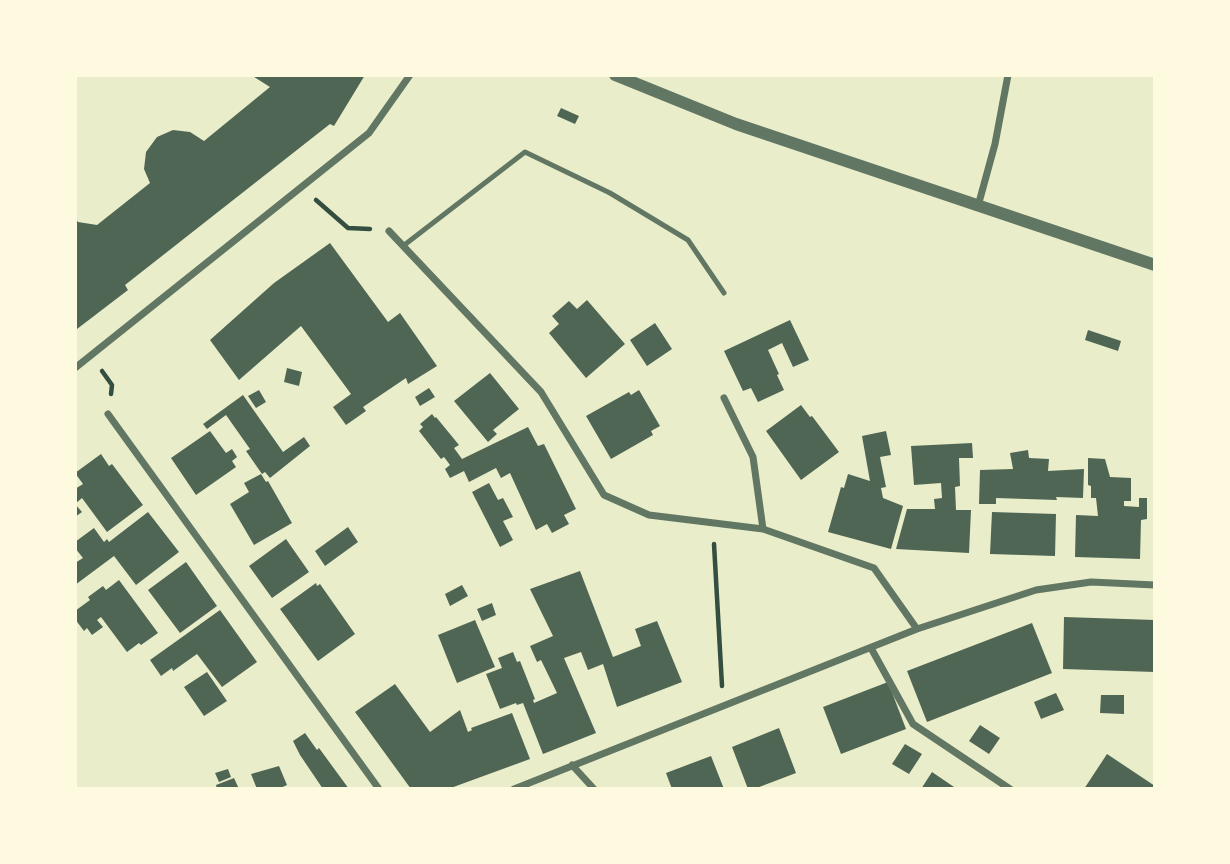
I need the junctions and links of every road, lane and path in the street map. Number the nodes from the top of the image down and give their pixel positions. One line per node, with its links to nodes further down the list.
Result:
1 (410, 75): 10 (street)
2 (615, 75): 5 (street)
3 (1007, 75): 5 (street)
4 (322, 205): 6 (path)
5 (978, 207): 8 (street)
6 (389, 231): 7 (street)
7 (403, 246): 9 (lane); 14 (street)
8 (1155, 265)
9 (724, 293)
10 (91, 356): 11 (street); 13 (path)
11 (75, 368)
12 (724, 398): 15 (street)
13 (108, 414): 21 (street)
14 (713, 522): 15 (street); 19 (path)
15 (763, 529): 17 (street)
16 (1155, 585): 17 (street)
17 (917, 629): 18 (street)
18 (872, 648): 19 (street); 24 (street)
19 (723, 706): 20 (street)
20 (572, 765): 22 (street); 23 (street)
21 (379, 789)
22 (514, 789)
23 (593, 789)
24 (1010, 789)

